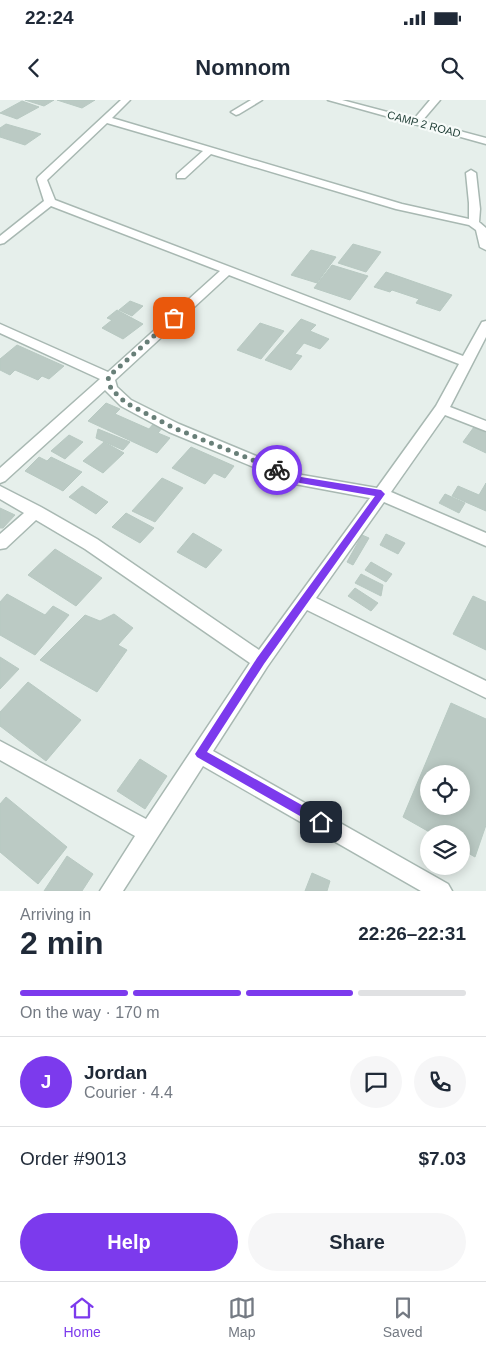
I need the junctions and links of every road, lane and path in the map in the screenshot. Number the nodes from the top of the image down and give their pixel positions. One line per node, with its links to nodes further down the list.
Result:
1 (126, 100): 6 (street)
2 (258, 100): 5 (street)
3 (332, 100): 7 (street, CAMP 2 ROAD)
4 (435, 100): 7 (street)
5 (236, 112)
6 (105, 119): 9 (street); 12 (street)
7 (416, 123): 8 (street, CAMP 2 ROAD)
8 (486, 141)
9 (210, 150): 11 (street); 13 (street)
10 (471, 173): 13 (street)
11 (181, 176)
12 (50, 202): 14 (street); 16 (street)
13 (473, 223): 15 (street)
14 (0, 241)
15 (486, 247)
16 (228, 270): 19 (street); 20 (street)
17 (486, 325): 19 (street)
18 (0, 328): 20 (street)
19 (467, 362): 21 (street)
20 (108, 377): 23 (street); 25 (street)
21 (442, 409): 22 (street); 25 (street)
22 (486, 426)
23 (0, 477)
24 (0, 492): 26 (street)
25 (381, 494): 27 (street); 29 (street)
26 (36, 511): 28 (street); 30 (street)
27 (486, 540)
28 (0, 543)
29 (304, 600): 30 (street); 31 (street)
30 (260, 661): 33 (street)
31 (486, 690)
32 (0, 750): 34 (street)
33 (200, 754): 34 (street); 36 (street)
34 (149, 832): 35 (street)
35 (111, 891)
36 (441, 891)

